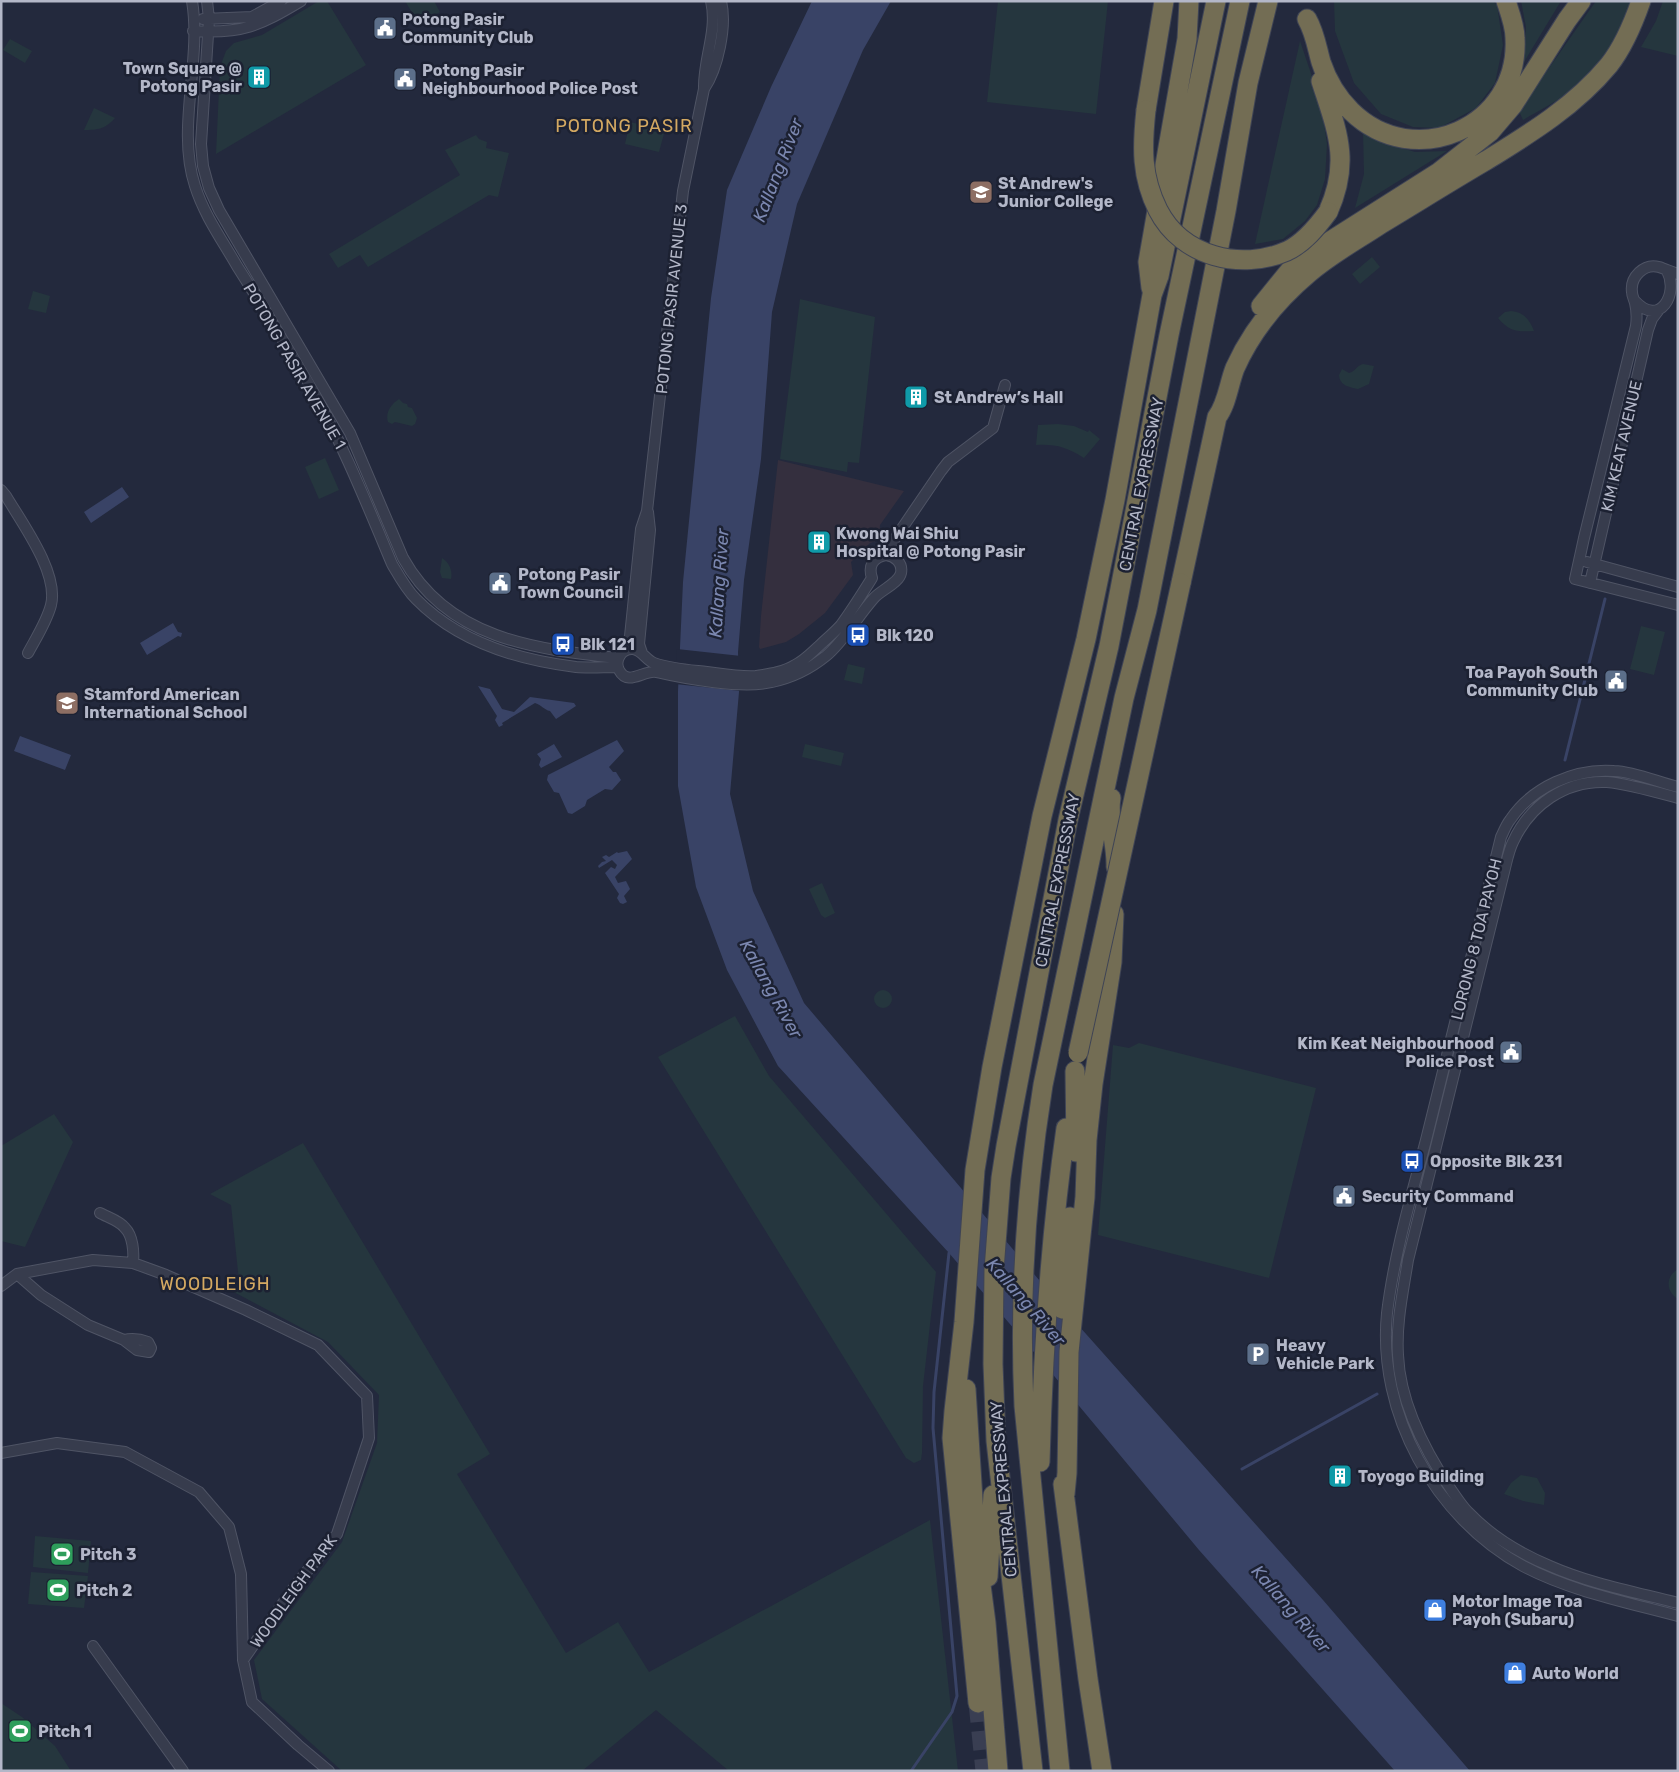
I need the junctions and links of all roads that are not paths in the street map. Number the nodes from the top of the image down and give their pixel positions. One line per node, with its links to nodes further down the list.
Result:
1 (192, 1): 16 (street, POTONG PASIR AVENUE 1)
2 (207, 1): 17 (street, POTONG PASIR AVENUE 1)
3 (281, 1): 17 (street)
4 (301, 1): 19 (street)
5 (711, 1): 20 (street, POTONG PASIR AVENUE 3)
6 (721, 1): 20 (street, POTONG PASIR AVENUE 3)
7 (1164, 1): 15 (highway, bridge)
8 (1190, 1): 24 (highway)
9 (1216, 1): 24 (highway)
10 (1268, 1): 44 (highway, CENTRAL EXPRESSWAY)
11 (1506, 1): 15 (highway)
12 (1581, 1): 28 (highway)
13 (1641, 1): 28 (highway)
14 (1239, 6): 54 (highway, CENTRAL EXPRESSWAY)
15 (1307, 10)
16 (193, 19): 17 (street); 18 (street, POTONG PASIR AVENUE 1)
17 (209, 19): 19 (street, POTONG PASIR AVENUE 1)
18 (193, 31): 19 (street); 41 (street, POTONG PASIR AVENUE 1)
19 (208, 32): 41 (street, POTONG PASIR AVENUE 1)
20 (704, 89): 30 (street, POTONG PASIR AVENUE 3)
21 (1667, 270): 22 (street, KIM KEAT AVENUE); 23 (street, KIM KEAT AVENUE); 25 (street, KIM KEAT AVENUE)
22 (1678, 274)
23 (1677, 294): 26 (street, KIM KEAT AVENUE)
24 (1152, 295): 52 (highway)
25 (1635, 301): 26 (street); 32 (street, KIM KEAT AVENUE)
26 (1658, 311): 33 (street, KIM KEAT AVENUE)
27 (1005, 385): 31 (street)
28 (1217, 417): 47 (highway, bridge)
29 (1, 490): 40 (street)
30 (647, 511): 39 (street, POTONG PASIR AVENUE 3); 42 (street, POTONG PASIR AVENUE 3)
31 (886, 555): 34 (street, POTONG PASIR AVENUE 1); 36 (street, POTONG PASIR AVENUE 1)
32 (1580, 559): 33 (street); 35 (street, KIM KEAT AVENUE)
33 (1594, 564): 35 (street, KIM KEAT AVENUE); 37 (street)
34 (872, 578): 36 (street); 43 (street, POTONG PASIR AVENUE 1)
35 (1590, 583): 38 (street)
36 (888, 586): 43 (street, POTONG PASIR AVENUE 1)
37 (1678, 587)
38 (1678, 606)
39 (626, 650): 41 (street); 42 (street, POTONG PASIR AVENUE 1)
40 (28, 653)
41 (618, 663): 42 (street, POTONG PASIR AVENUE 1)
42 (647, 663): 43 (street, POTONG PASIR AVENUE 1)
43 (755, 681)
44 (1124, 698): 47 (highway); 56 (highway, CENTRAL EXPRESSWAY)
45 (1678, 788): 58 (street, LORONG 8 TOA PAYOH)
46 (1678, 798): 57 (street, LORONG 8 TOA PAYOH)
47 (1071, 1194): 56 (highway); 68 (highway)
48 (100, 1213): 49 (street)
49 (133, 1263): 50 (street, WOODLEIGH PARK); 61 (street, WOODLEIGH PARK)
50 (17, 1274): 51 (street, WOODLEIGH PARK); 53 (street)
51 (1, 1286)
52 (964, 1322): 59 (highway); 62 (highway)
53 (124, 1340)
54 (996, 1441): 59 (highway); 66 (highway, CENTRAL EXPRESSWAY)
55 (1, 1453): 61 (street, WOODLEIGH PARK)
56 (1038, 1533): 67 (highway, CENTRAL EXPRESSWAY)
57 (1678, 1603)
58 (1678, 1616)
59 (986, 1623): 65 (highway)
60 (93, 1646): 63 (street)
61 (243, 1660): 64 (street, WOODLEIGH PARK)
62 (978, 1703)
63 (183, 1771)
64 (329, 1771)
65 (998, 1771)
66 (1033, 1771)
67 (1060, 1771)
68 (1102, 1771)

